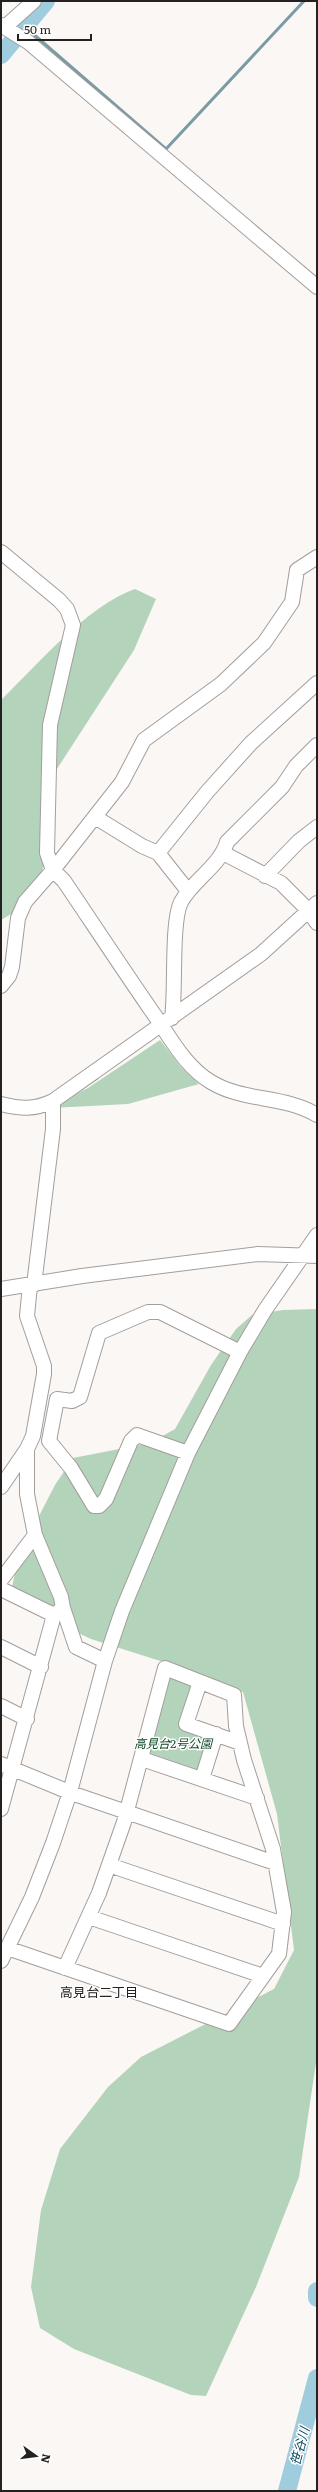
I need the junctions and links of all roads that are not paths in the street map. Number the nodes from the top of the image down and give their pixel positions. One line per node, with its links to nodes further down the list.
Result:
1 (34, 1): 2 (street)
2 (6, 28): 3 (street)
3 (317, 287)
4 (1, 552): 12 (street)
5 (317, 557): 8 (street)
6 (317, 683): 10 (street)
7 (317, 745): 11 (street)
8 (95, 817): 10 (street); 12 (street)
9 (317, 828): 13 (street)
10 (158, 853): 14 (street)
11 (223, 853): 13 (street); 14 (street)
12 (53, 870): 17 (street); 18 (street)
13 (265, 876): 15 (street)
14 (188, 891): 18 (street)
15 (313, 907): 16 (street); 18 (street)
16 (317, 923)
17 (1, 986)
18 (166, 1022): 19 (street); 21 (street)
19 (53, 1101): 20 (street); 25 (street)
20 (1, 1104)
21 (317, 1115)
22 (317, 1234): 23 (street)
23 (302, 1256): 24 (street); 25 (street); 27 (street)
24 (317, 1256)
25 (32, 1285): 26 (street); 28 (street)
26 (1, 1289)
27 (240, 1352): 29 (street); 29 (street)
28 (28, 1449): 30 (street); 31 (street)
29 (188, 1452): 36 (street)
30 (1, 1487)
31 (35, 1535): 32 (street); 34 (street)
32 (1, 1580)
33 (1, 1589): 34 (street)
34 (58, 1612): 36 (street); 37 (street)
35 (1, 1647): 37 (street)
36 (105, 1661): 46 (street)
37 (41, 1667): 40 (street)
38 (200, 1682): 41 (street); 42 (street); 43 (street)
39 (1, 1706): 40 (street)
40 (27, 1719): 44 (street)
41 (216, 1734): 42 (street); 45 (street)
42 (240, 1743): 47 (street)
43 (142, 1758): 45 (street); 49 (street)
44 (7, 1767): 46 (street); 48 (street)
45 (202, 1779): 47 (street)
46 (70, 1792): 49 (street); 54 (street)
47 (257, 1798): 50 (street)
48 (1, 1809)
49 (127, 1812): 50 (street); 51 (street)
50 (276, 1863): 53 (street)
51 (109, 1865): 52 (street); 53 (street)
52 (88, 1917): 55 (street); 56 (street)
53 (283, 1924): 56 (street)
54 (4, 1955): 55 (street)
55 (65, 1968): 56 (street)
56 (263, 1976)

